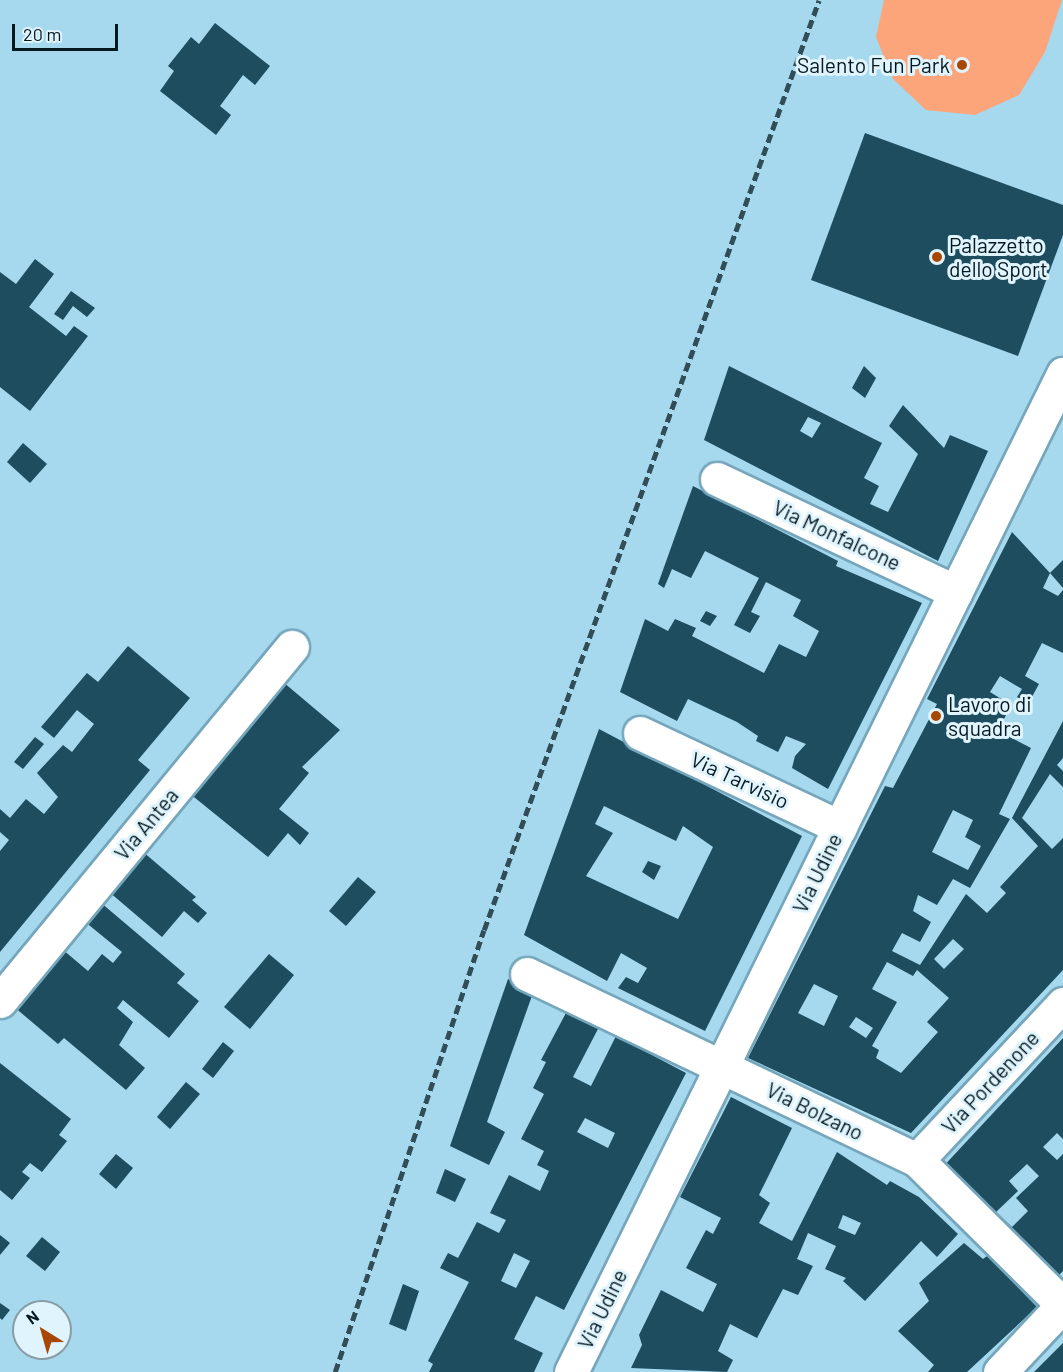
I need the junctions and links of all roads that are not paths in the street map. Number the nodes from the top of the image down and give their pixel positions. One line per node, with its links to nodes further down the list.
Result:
1 (1063, 374): 3 (street, Via Udine)
2 (717, 479): 3 (street, Via Monfalcone)
3 (956, 592): 6 (street, Via Udine)
4 (292, 647): 8 (street, Via Antea)
5 (640, 733): 6 (street, Via Tarvisio)
6 (840, 827): 10 (street, Via Udine)
7 (527, 974): 10 (street, Via Bolzano)
8 (0, 1001)
9 (1063, 1004): 11 (street, Via Pordenone)
10 (722, 1066): 11 (street, Via Bolzano); 13 (street, Via Udine)
11 (917, 1160): 12 (street, Via Bolzano)
12 (1063, 1305): 14 (street)
13 (571, 1372)
14 (1000, 1372)

